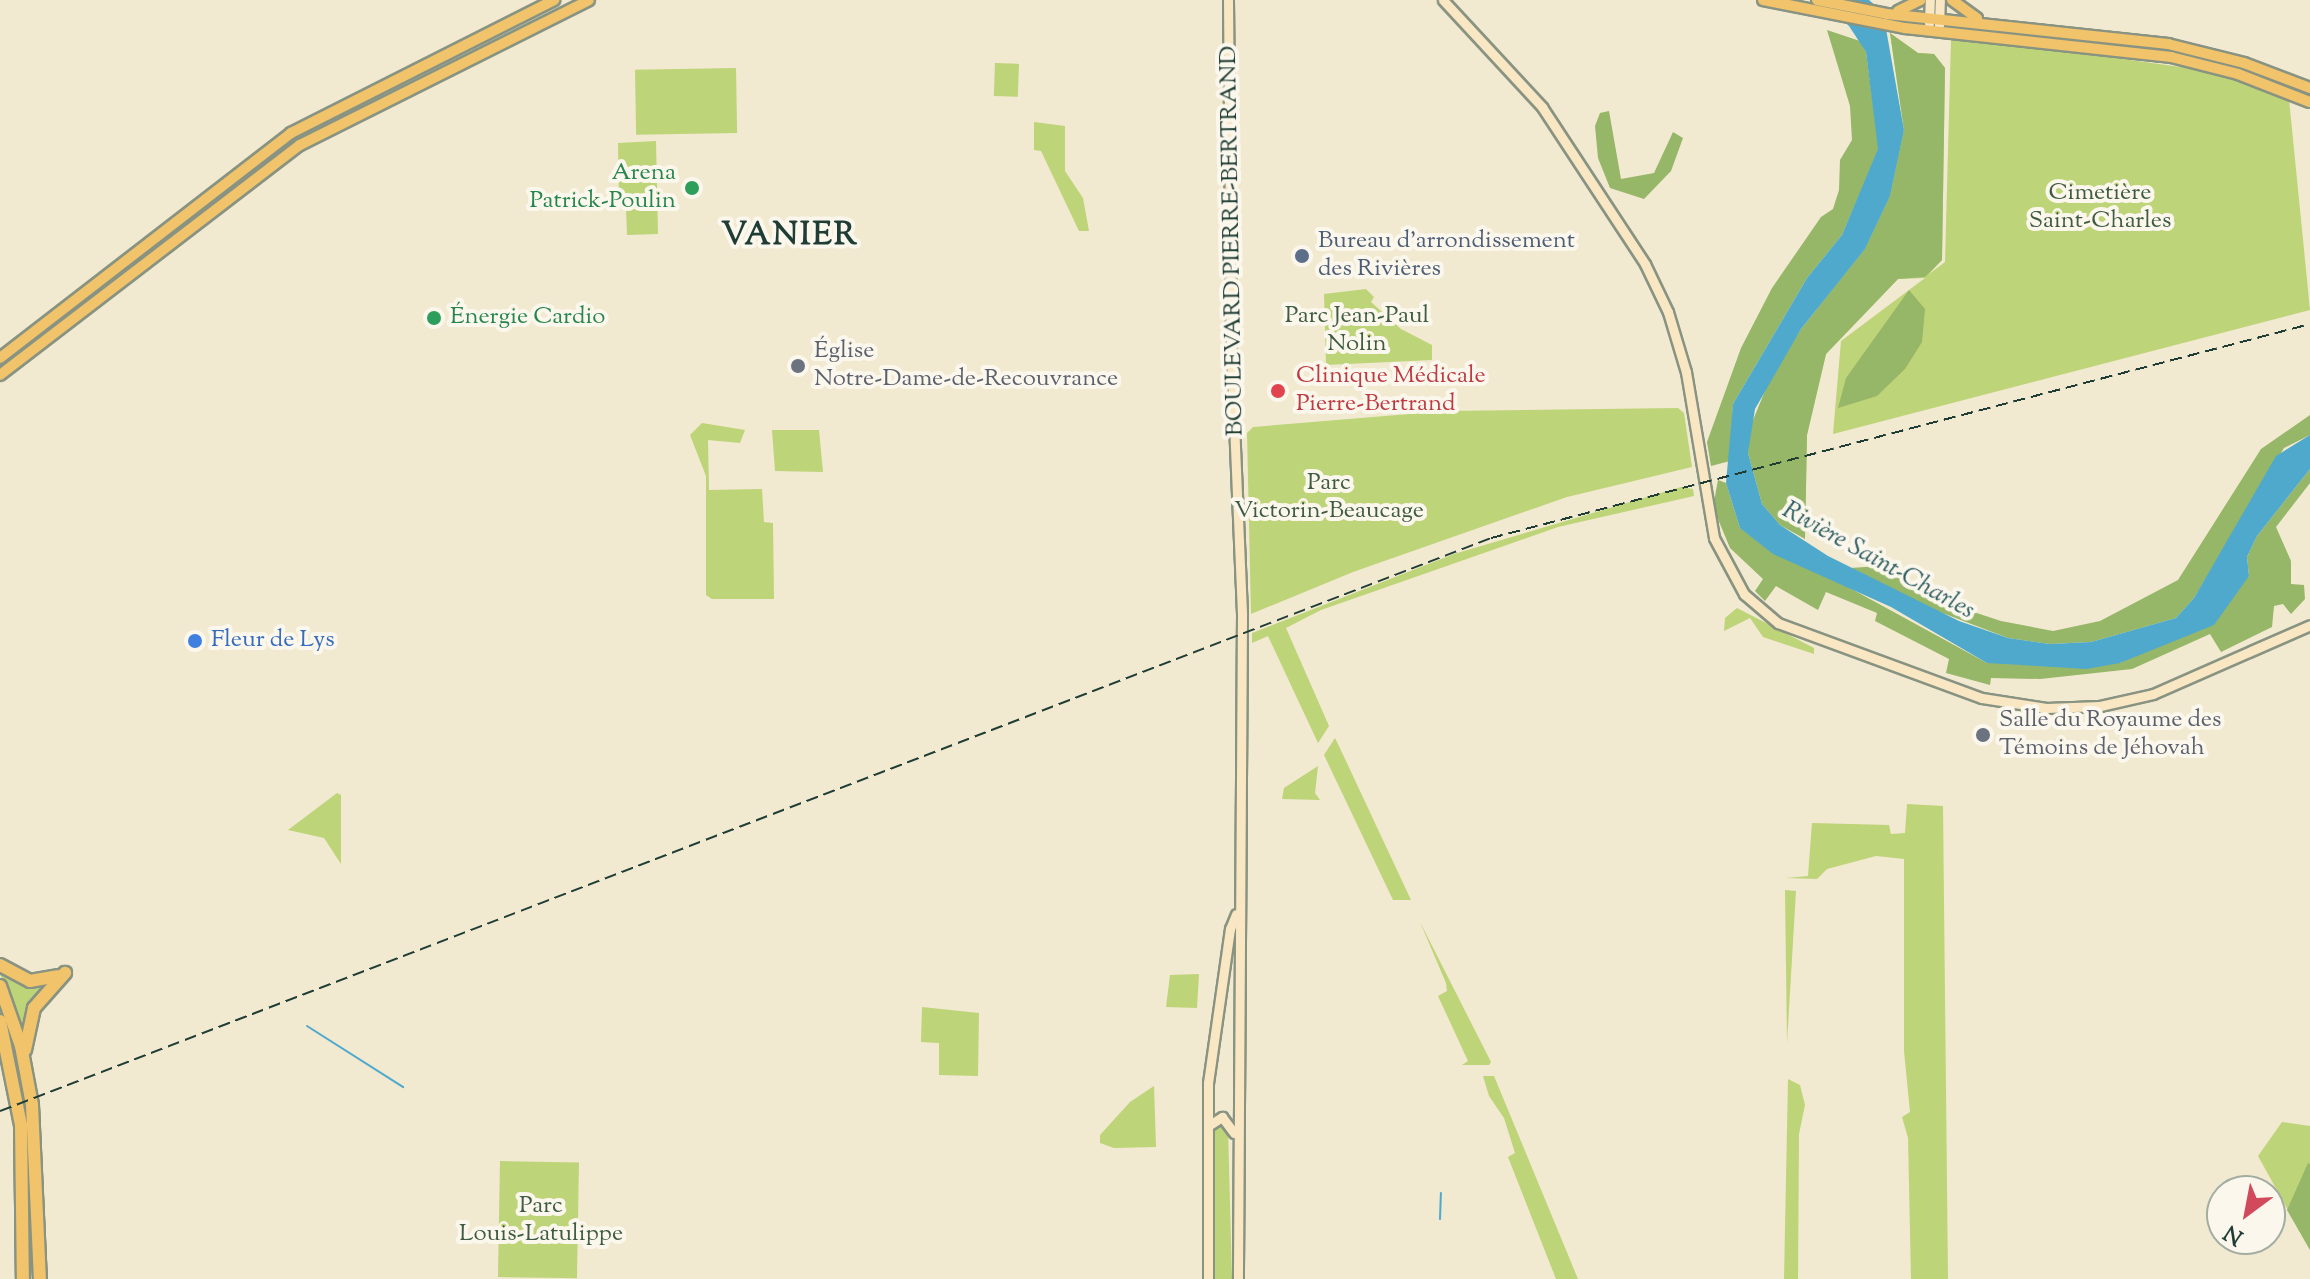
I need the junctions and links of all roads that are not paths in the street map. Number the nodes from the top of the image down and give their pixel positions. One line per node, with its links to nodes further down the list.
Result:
1 (554, 0): 18 (main road)
2 (589, 0): 11 (main road)
3 (1228, 0): 21 (main road, BOULEVARD PIERRE-BERTRAND)
4 (1443, 0): 20 (main road)
5 (1763, 0): 15 (main road)
6 (1817, 0): 12 (main road)
7 (1921, 0): 12 (main road)
8 (1930, 0): 13 (main road)
9 (1940, 0): 13 (main road)
10 (1952, 0): 14 (main road)
11 (575, 3): 19 (main road)
12 (1887, 14): 13 (main road)
13 (1934, 18): 14 (main road); 15 (main road)
14 (2002, 24): 16 (main road)
15 (1933, 31): 17 (main road)
16 (2310, 88)
17 (2310, 102)
18 (0, 358)
19 (0, 375)
20 (2310, 625)
21 (1236, 914): 28 (main road, BOULEVARD PIERRE-BERTRAND); 29 (main road, BOULEVARD PIERRE-BERTRAND)
22 (0, 965): 27 (highway)
23 (0, 986): 27 (highway)
24 (0, 1021): 26 (highway)
25 (0, 1035): 26 (highway)
26 (11, 1058): 30 (highway)
27 (25, 1065): 31 (highway)
28 (1208, 1126): 29 (main road); 32 (main road, BOULEVARD PIERRE-BERTRAND)
29 (1236, 1136): 33 (main road, BOULEVARD PIERRE-BERTRAND)
30 (23, 1279)
31 (40, 1279)
32 (1208, 1279)
33 (1238, 1279)

